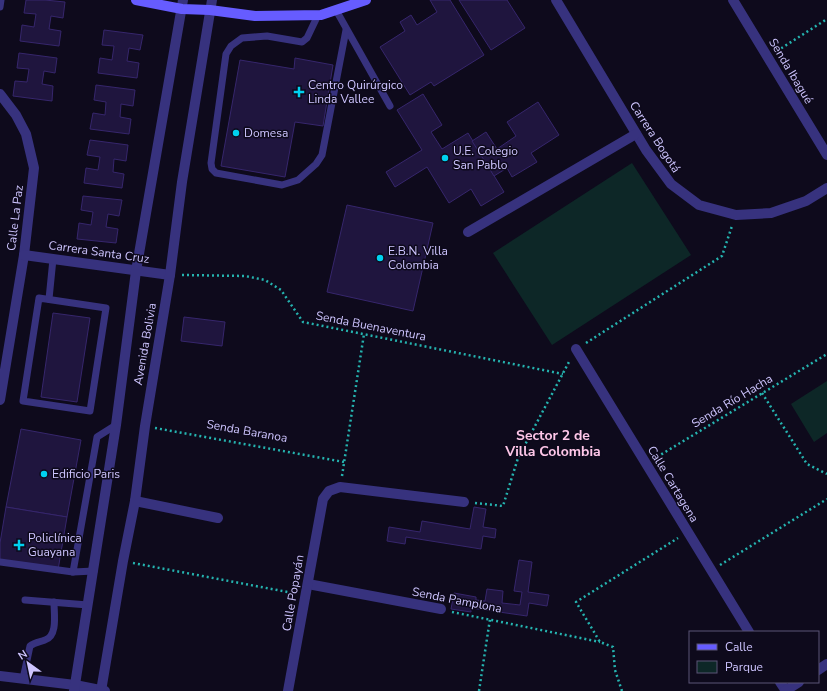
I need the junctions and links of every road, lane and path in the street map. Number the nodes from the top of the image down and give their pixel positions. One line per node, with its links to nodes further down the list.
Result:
1 (1, 0): 8 (lane)
2 (136, 0): 6 (street)
3 (366, 0): 9 (street)
4 (556, 0): 16 (street, Carrera Bogotá)
5 (733, 0): 13 (street, Senda Ibagué)
6 (183, 4): 7 (street); 23 (street, Avenida Bolivia)
7 (211, 5): 10 (street); 24 (street, Avenida Bolivia)
8 (0, 7)
9 (336, 10): 10 (street); 12 (lane)
10 (318, 15): 12 (lane)
11 (827, 19): 13 (path)
12 (346, 30): 15 (lane)
13 (768, 57): 17 (street, Senda Ibagué)
14 (0, 94): 21 (street, Calle La Paz)
15 (390, 106)
16 (636, 134): 19 (street, Carrera Bogotá); 20 (street)
17 (827, 156)
18 (827, 188): 19 (street, Carrera Bogotá)
19 (736, 215): 27 (path)
20 (468, 232)
21 (24, 255): 22 (street, Carrera Santa Cruz); 31 (street, Calle La Paz)
22 (53, 259): 23 (street, Carrera Santa Cruz); 25 (lane)
23 (136, 271): 24 (street, Carrera Santa Cruz); 32 (street, Avenida Bolivia)
24 (170, 274): 26 (path, Senda Buenaventura); 33 (street, Avenida Bolivia)
25 (49, 300): 25 (lane)
26 (364, 334): 29 (path, Senda Buenaventura); 34 (path)
27 (576, 349): 29 (path); 35 (street, Calle Cartagena)
28 (827, 354): 30 (path, Senda Río Hacha)
29 (563, 374): 40 (path)
30 (762, 393): 35 (path, Senda Río Hacha); 36 (path)
31 (0, 400)
32 (116, 425): 45 (street, Avenida Bolivia); 47 (lane)
33 (145, 426): 34 (path, Senda Baranoa); 39 (street, Avenida Bolivia)
34 (344, 462): 37 (path)
35 (646, 464): 42 (street, Calle Cartagena)
36 (827, 474)
37 (340, 487): 40 (street); 48 (street, Calle Popayán)
38 (827, 499): 46 (path)
39 (134, 501): 41 (street); 43 (street, Avenida Bolivia)
40 (464, 502)
41 (218, 518)
42 (687, 532): 46 (street, Calle Cartagena); 56 (path)
43 (123, 561): 49 (path); 61 (street, Avenida Bolivia)
44 (0, 562): 47 (lane)
45 (94, 571): 47 (lane); 52 (street, Avenida Bolivia)
46 (711, 571): 55 (street, Calle Cartagena)
47 (73, 572)
48 (308, 584): 49 (street, Calle Popayán); 53 (street, Senda Pamplona)
49 (306, 596): 62 (street, Calle Popayán)
50 (25, 600): 51 (lane)
51 (54, 602): 52 (lane); 58 (lane)
52 (88, 605): 60 (street, Avenida Bolivia)
53 (441, 609): 54 (path, Senda Pamplona)
54 (490, 619): 56 (path, Senda Pamplona); 63 (path)
55 (748, 631)
56 (600, 642): 64 (path)
57 (0, 676): 58 (street)
58 (23, 679): 60 (street)
59 (797, 683): 65 (street)
60 (74, 688): 61 (street)
61 (103, 691)
62 (288, 691)
63 (479, 691)
64 (622, 691)
65 (785, 691)

